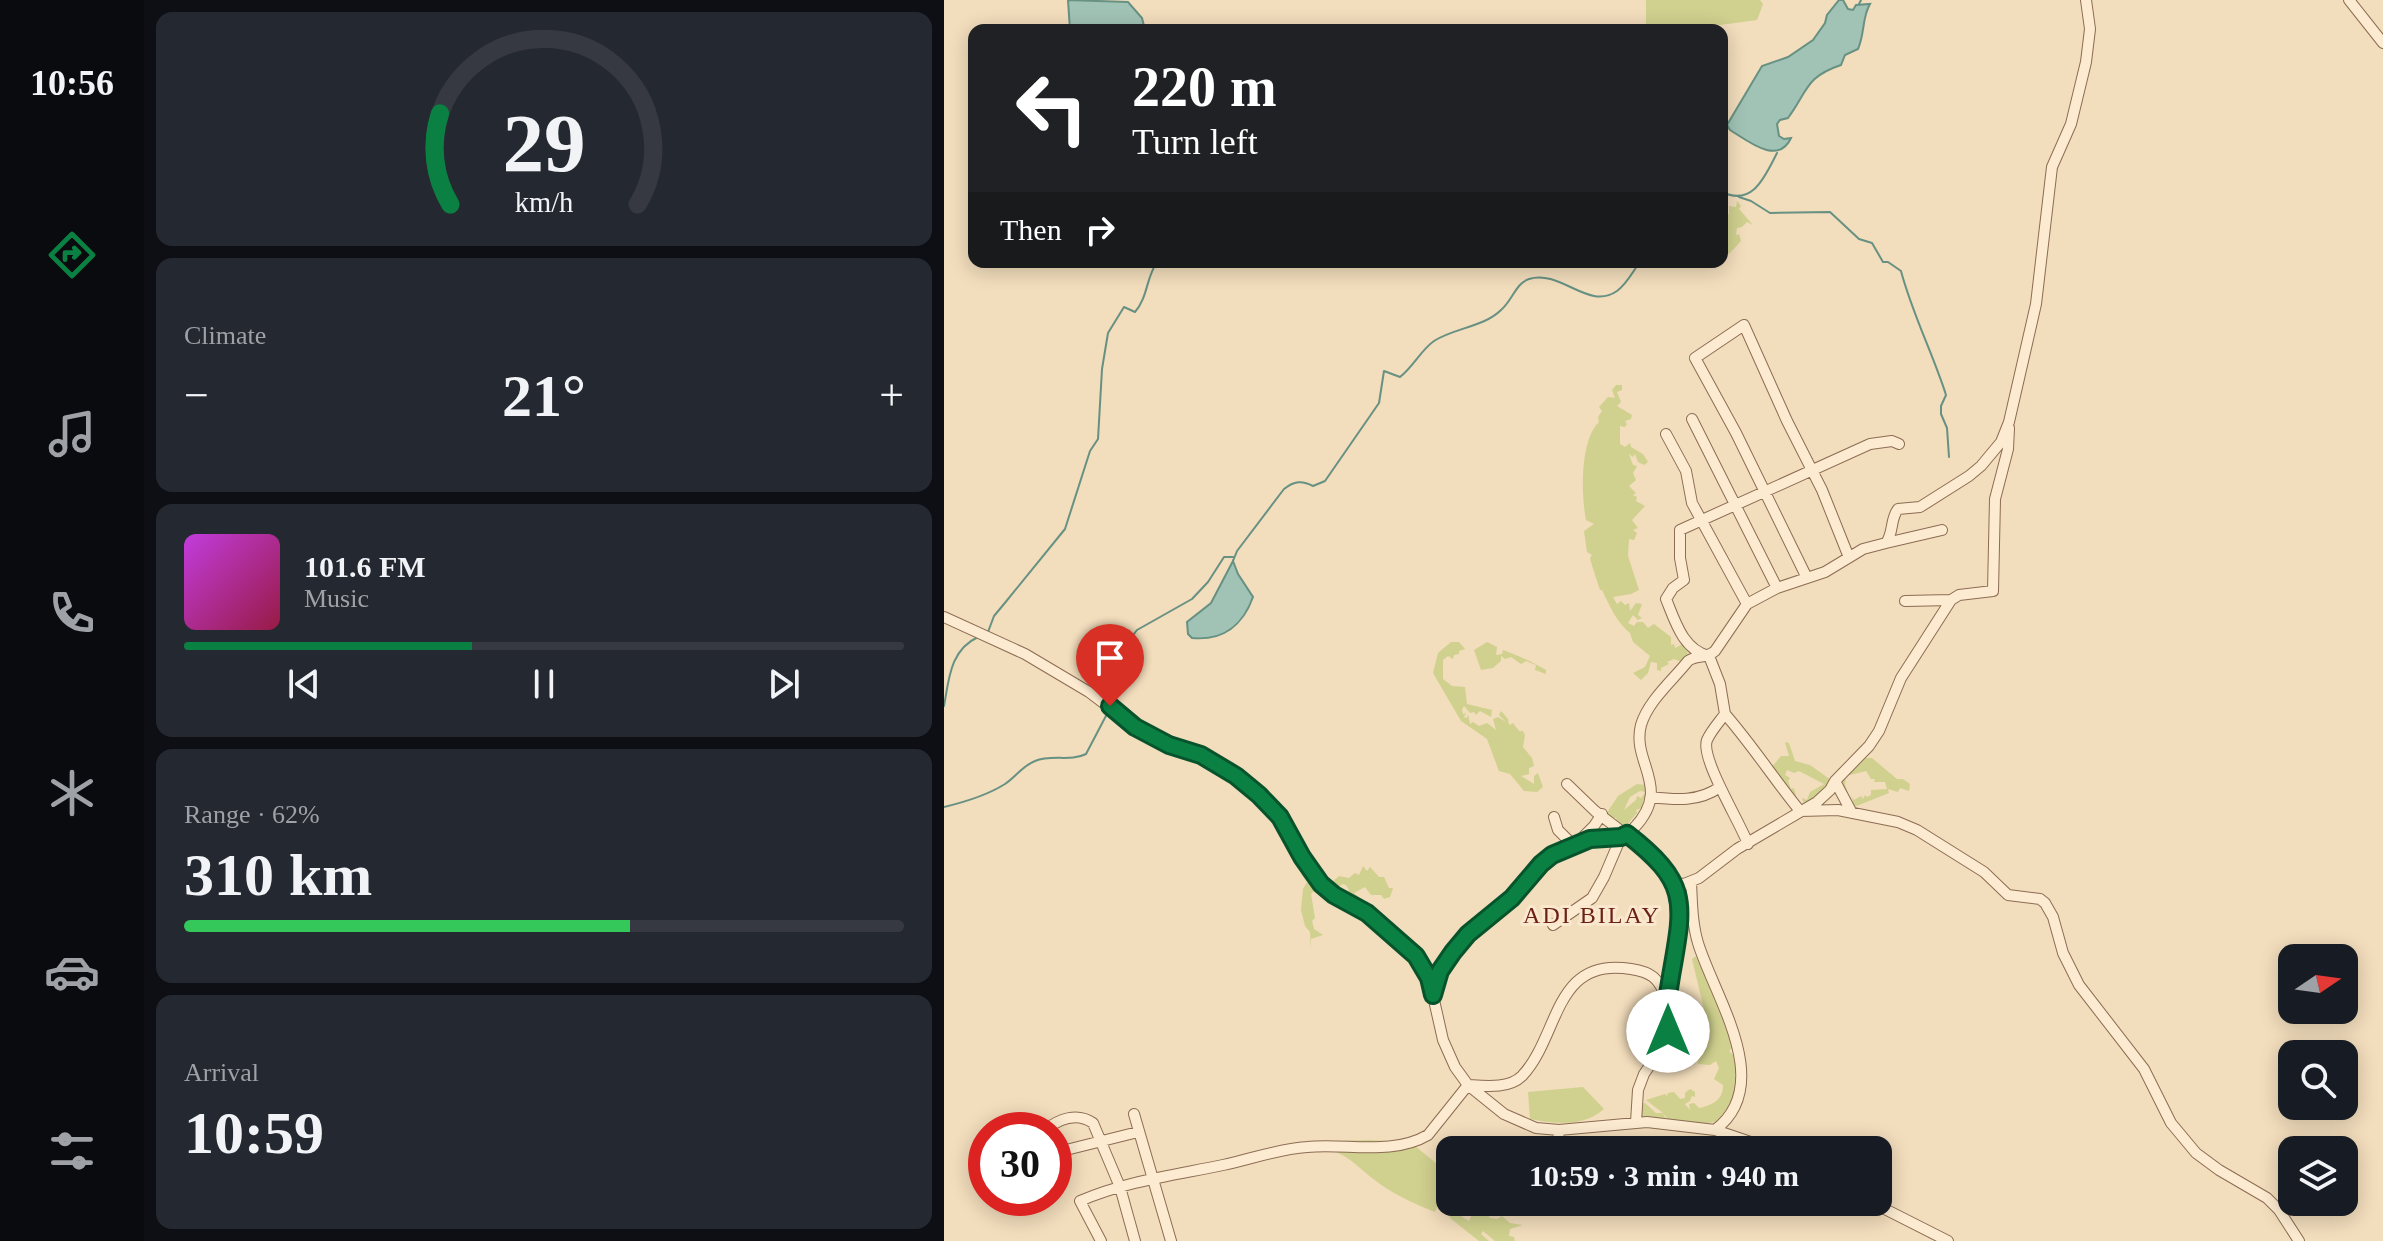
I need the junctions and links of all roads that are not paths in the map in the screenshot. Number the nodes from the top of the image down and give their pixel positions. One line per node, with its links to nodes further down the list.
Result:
1 (2086, 0): 5 (street)
2 (2349, 0): 3 (street)
3 (2383, 43)
4 (1692, 419): 10 (street)
5 (2009, 422): 13 (street); 17 (street)
6 (1666, 434): 11 (street)
7 (1899, 444): 8 (street)
8 (1812, 471): 9 (street); 9 (street); 14 (street)
9 (1765, 492): 10 (street); 15 (street)
10 (1736, 506): 11 (street); 16 (street)
11 (1702, 521): 19 (street); 21 (street)
12 (1942, 530): 13 (street)
13 (1886, 543): 14 (street)
14 (1848, 555): 15 (street)
15 (1807, 578): 16 (street)
16 (1777, 588): 19 (street)
17 (1951, 600): 18 (street); 23 (street)
18 (1905, 601)
19 (1747, 604): 21 (street)
20 (944, 617): 37 (street)
21 (1709, 656): 22 (street); 26 (street)
22 (1725, 714): 25 (street); 27 (street)
23 (1835, 781): 27 (street); 28 (street)
24 (1567, 784): 29 (street)
25 (1720, 787): 26 (street); 32 (street)
26 (1651, 797): 31 (street)
27 (1800, 811): 28 (street); 32 (street)
28 (1852, 813): 59 (street)
29 (1602, 814): 31 (street); 33 (street)
30 (1554, 817): 33 (street)
31 (1624, 835): 33 (street); 35 (street); 36 (street)
32 (1748, 844): 34 (street)
33 (1574, 846): 37 (street)
34 (1691, 882): 35 (street); 40 (street)
35 (1675, 883): 38 (street)
36 (1553, 925)
37 (1433, 995): 39 (street)
38 (1666, 998): 39 (street); 43 (street)
39 (1468, 1085): 44 (street); 52 (street)
40 (1733, 1112): 45 (street); 49 (street)
41 (1134, 1114): 46 (street)
42 (1072, 1119): 50 (street)
43 (1636, 1122): 44 (street); 45 (street)
44 (1559, 1130): 47 (street)
45 (1715, 1130): 48 (street)
46 (1138, 1132): 50 (street); 52 (street)
47 (1558, 1136)
48 (1735, 1136)
49 (1746, 1136)
50 (1101, 1141): 51 (street); 53 (street)
51 (1072, 1148)
52 (1154, 1178): 53 (street); 57 (street)
53 (1120, 1187): 55 (street); 56 (street)
54 (1892, 1213): 58 (street)
55 (1101, 1241)
56 (1135, 1241)
57 (1171, 1241)
58 (1948, 1241)
59 (2299, 1241)

